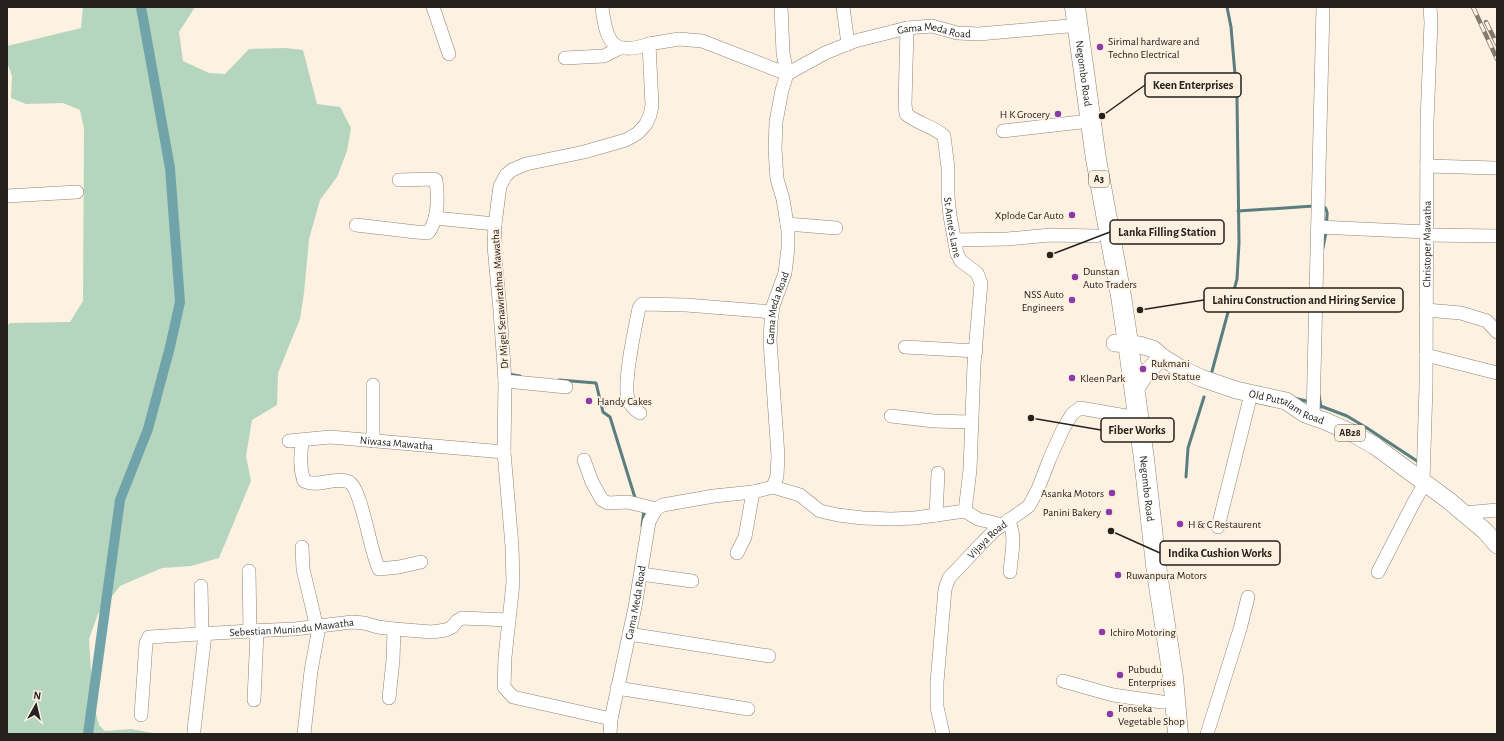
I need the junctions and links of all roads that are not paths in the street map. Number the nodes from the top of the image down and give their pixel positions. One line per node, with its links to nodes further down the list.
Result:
1 (433, 7): 13 (street)
2 (602, 7): 12 (street)
3 (781, 7): 15 (street)
4 (842, 7): 11 (street)
5 (1076, 7): 36 (highway, Negombo Road / A3)
6 (1323, 7): 27 (street)
7 (1430, 7): 18 (street, Christoper Mawatha)
8 (1067, 17): 9 (street, Gama Meda Road); 16 (highway, Negombo Road / A3)
9 (907, 28): 11 (street, Gama Meda Road); 32 (street, St Anne's Lane)
10 (649, 44): 12 (street); 15 (street); 25 (street, Dr Migel Senawirathna Mawatha)
11 (848, 44): 15 (street, Gama Meda Road)
12 (620, 48): 14 (street)
13 (449, 54)
14 (565, 58)
15 (787, 74): 26 (street, Gama Meda Road)
16 (1081, 122): 17 (street); 30 (highway, Negombo Road / A3)
17 (1003, 131)
18 (1427, 166): 19 (street); 29 (street, Christoper Mawatha)
19 (1495, 168)
20 (399, 180): 23 (street)
21 (77, 192): 22 (street)
22 (7, 196)
23 (435, 218): 24 (street); 25 (street)
24 (356, 224)
25 (495, 224): 42 (street, Dr Migel Senawirathna Mawatha)
26 (787, 224): 28 (street); 34 (street, Gama Meda Road)
27 (1318, 227): 29 (street); 50 (street)
28 (836, 228)
29 (1427, 234): 31 (street); 33 (street, Christoper Mawatha)
30 (1096, 236): 32 (street); 36 (highway, Negombo Road / A3)
31 (1497, 236)
32 (955, 240): 38 (street, St Anne's Lane)
33 (1426, 310): 35 (street); 40 (street, Christoper Mawatha)
34 (772, 312): 47 (street); 59 (street, Gama Meda Road)
35 (1497, 332)
36 (1123, 342): 39 (main road); 39 (main road, Old Puttalam Road / AB28); 45 (highway, Negombo Road / A3); 49 (highway, Negombo Road / A3)
37 (905, 347): 38 (street)
38 (976, 351): 51 (street, St Anne's Lane)
39 (1157, 353): 45 (main road); 46 (main road, Old Puttalam Road / AB28)
40 (1426, 355): 41 (street); 58 (street, Christoper Mawatha)
41 (1497, 373)
42 (505, 381): 44 (street); 55 (street, Dr Migel Senawirathna Mawatha)
43 (373, 385): 54 (street)
44 (566, 388)
45 (1134, 391): 99 (highway, Negombo Road / A3)
46 (1251, 394): 50 (main road, Old Puttalam Road / AB28); 67 (street)
47 (640, 413)
48 (891, 416): 51 (street)
49 (1126, 416): 66 (street, Vijaya Road); 90 (highway, Negombo Road / A3)
50 (1313, 416): 58 (main road, Old Puttalam Road / AB28)
51 (971, 422): 63 (street, St Anne's Lane)
52 (302, 440): 53 (street, Niwasa Mawatha); 54 (street, Niwasa Mawatha); 71 (street)
53 (289, 441)
54 (373, 441): 55 (street, Niwasa Mawatha)
55 (504, 452): 79 (street, Dr Migel Senawirathna Mawatha)
56 (584, 460): 61 (street)
57 (938, 473): 65 (street)
58 (1424, 482): 64 (main road, Old Puttalam Road / AB28); 74 (street)
59 (772, 487): 60 (street); 65 (street)
60 (753, 492): 61 (street); 70 (street)
61 (656, 509): 75 (street, Gama Meda Road)
62 (1497, 510): 64 (street)
63 (965, 512): 65 (street); 66 (street)
64 (1464, 513): 68 (main road, Old Puttalam Road / AB28)
65 (936, 515)
66 (1005, 523): 73 (street); 97 (street, Vijaya Road)
67 (1218, 527)
68 (1497, 545)
69 (302, 547): 80 (street)
70 (737, 553)
71 (421, 562)
72 (249, 571): 82 (street)
73 (1010, 572)
74 (1378, 572)
75 (641, 574): 76 (street); 84 (street, Gama Meda Road)
76 (692, 581)
77 (201, 586): 83 (street)
78 (1248, 597): 100 (street)
79 (509, 620): 81 (street, Sebestian Munindu Mawatha); 93 (street, Dr Migel Senawirathna Mawatha)
80 (318, 628): 81 (street, Sebestian Munindu Mawatha); 82 (street, Sebestian Munindu Mawatha); 95 (street)
81 (394, 629): 88 (street)
82 (254, 631): 83 (street, Sebestian Munindu Mawatha); 89 (street)
83 (203, 634): 92 (street, Sebestian Munindu Mawatha); 94 (street)
84 (629, 634): 85 (street); 87 (street, Gama Meda Road)
85 (769, 656)
86 (1063, 681): 90 (street)
87 (617, 688): 91 (street); 93 (street, Gama Meda Road)
88 (389, 698)
89 (254, 700)
90 (1162, 702): 98 (highway, Negombo Road / A3)
91 (748, 709)
92 (141, 715)
93 (611, 719): 96 (street, Gama Meda Road)
94 (194, 730)
95 (304, 734)
96 (610, 734)
97 (943, 734)
98 (1166, 734)
99 (1178, 734)
100 (1207, 734)

